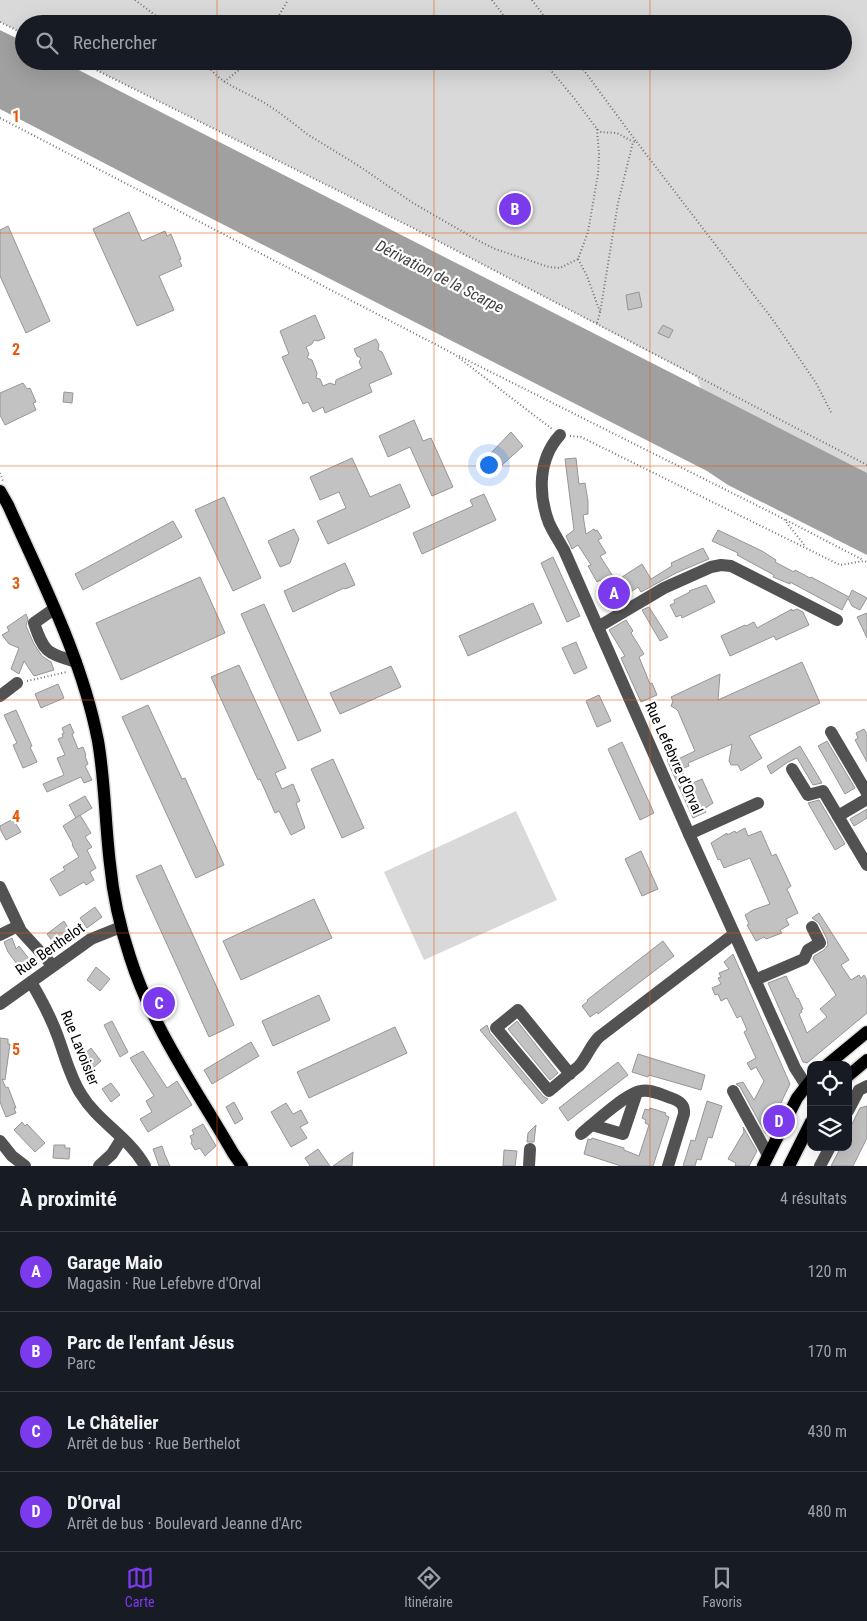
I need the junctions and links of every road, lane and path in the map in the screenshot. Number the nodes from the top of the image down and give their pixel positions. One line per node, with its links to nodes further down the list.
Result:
1 (135, 0): 5 (path)
2 (288, 0): 6 (path)
3 (492, 0): 7 (path)
4 (532, 0): 8 (path)
5 (155, 15)
6 (279, 15)
7 (503, 15)
8 (543, 15)
9 (0, 22): 10 (path)
10 (15, 30)
11 (96, 70): 22 (path)
12 (213, 70): 16 (path)
13 (239, 70): 16 (path)
14 (551, 70): 18 (path)
15 (583, 70): 19 (path)
16 (224, 82): 20 (path)
17 (0, 118): 23 (path)
18 (597, 129): 19 (path); 20 (path)
19 (634, 141): 21 (path); 24 (path)
20 (578, 259): 21 (path)
21 (600, 313): 22 (path)
22 (596, 324): 26 (path)
23 (454, 354): 25 (path); 30 (path)
24 (832, 414)
25 (560, 435): 31 (path); 35 (street, Rue Lefebvre d'Orval)
26 (867, 465)
27 (0, 484): 29 (main road)
28 (0, 491): 29 (main road)
29 (8, 505): 33 (main road)
30 (784, 519): 31 (path); 32 (path)
31 (806, 548): 32 (path)
32 (866, 561)
33 (54, 608): 36 (main road); 36 (street)
34 (837, 620): 35 (street)
35 (598, 627): 45 (street, Rue Lefebvre d'Orval)
36 (77, 666): 37 (path); 49 (main road)
37 (17, 683): 38 (street)
38 (0, 696)
39 (831, 732): 41 (street)
40 (792, 769): 44 (street)
41 (865, 785)
42 (867, 798): 44 (street)
43 (758, 804): 45 (street)
44 (838, 816): 46 (street)
45 (689, 834): 51 (street, Rue Lefebvre d'Orval)
46 (867, 865)
47 (0, 887): 48 (street)
48 (18, 926): 52 (street); 53 (street)
49 (122, 927): 53 (street, Rue Berthelot); 79 (main road)
50 (812, 927): 54 (street)
51 (734, 934): 54 (street, Rue Lefebvre d'Orval); 61 (street)
52 (0, 935)
53 (53, 966): 55 (street, Rue Berthelot)
54 (755, 980): 62 (street, Rue Lefebvre d'Orval)
55 (31, 982): 56 (street, Rue Berthelot); 71 (street, Rue Lavoisier)
56 (0, 1004)
57 (867, 1032): 59 (main road)
58 (867, 1060): 60 (main road)
59 (832, 1061)
60 (852, 1073)
61 (570, 1074): 61 (street)
62 (807, 1082)
63 (867, 1086): 67 (street)
64 (807, 1087): 75 (main road)
65 (733, 1091): 75 (street)
66 (636, 1092): 68 (street); 68 (street); 81 (street)
67 (851, 1106)
68 (592, 1125): 70 (street)
69 (807, 1130): 82 (main road)
70 (581, 1134)
71 (122, 1138): 77 (street); 78 (street, Rue Lavoisier)
72 (0, 1141): 76 (street)
73 (530, 1149): 80 (street)
74 (828, 1151): 83 (street)
75 (766, 1161)
76 (25, 1166)
77 (99, 1166)
78 (145, 1166)
79 (240, 1166)
80 (529, 1166)
81 (668, 1166)
82 (789, 1166)
83 (820, 1166)

